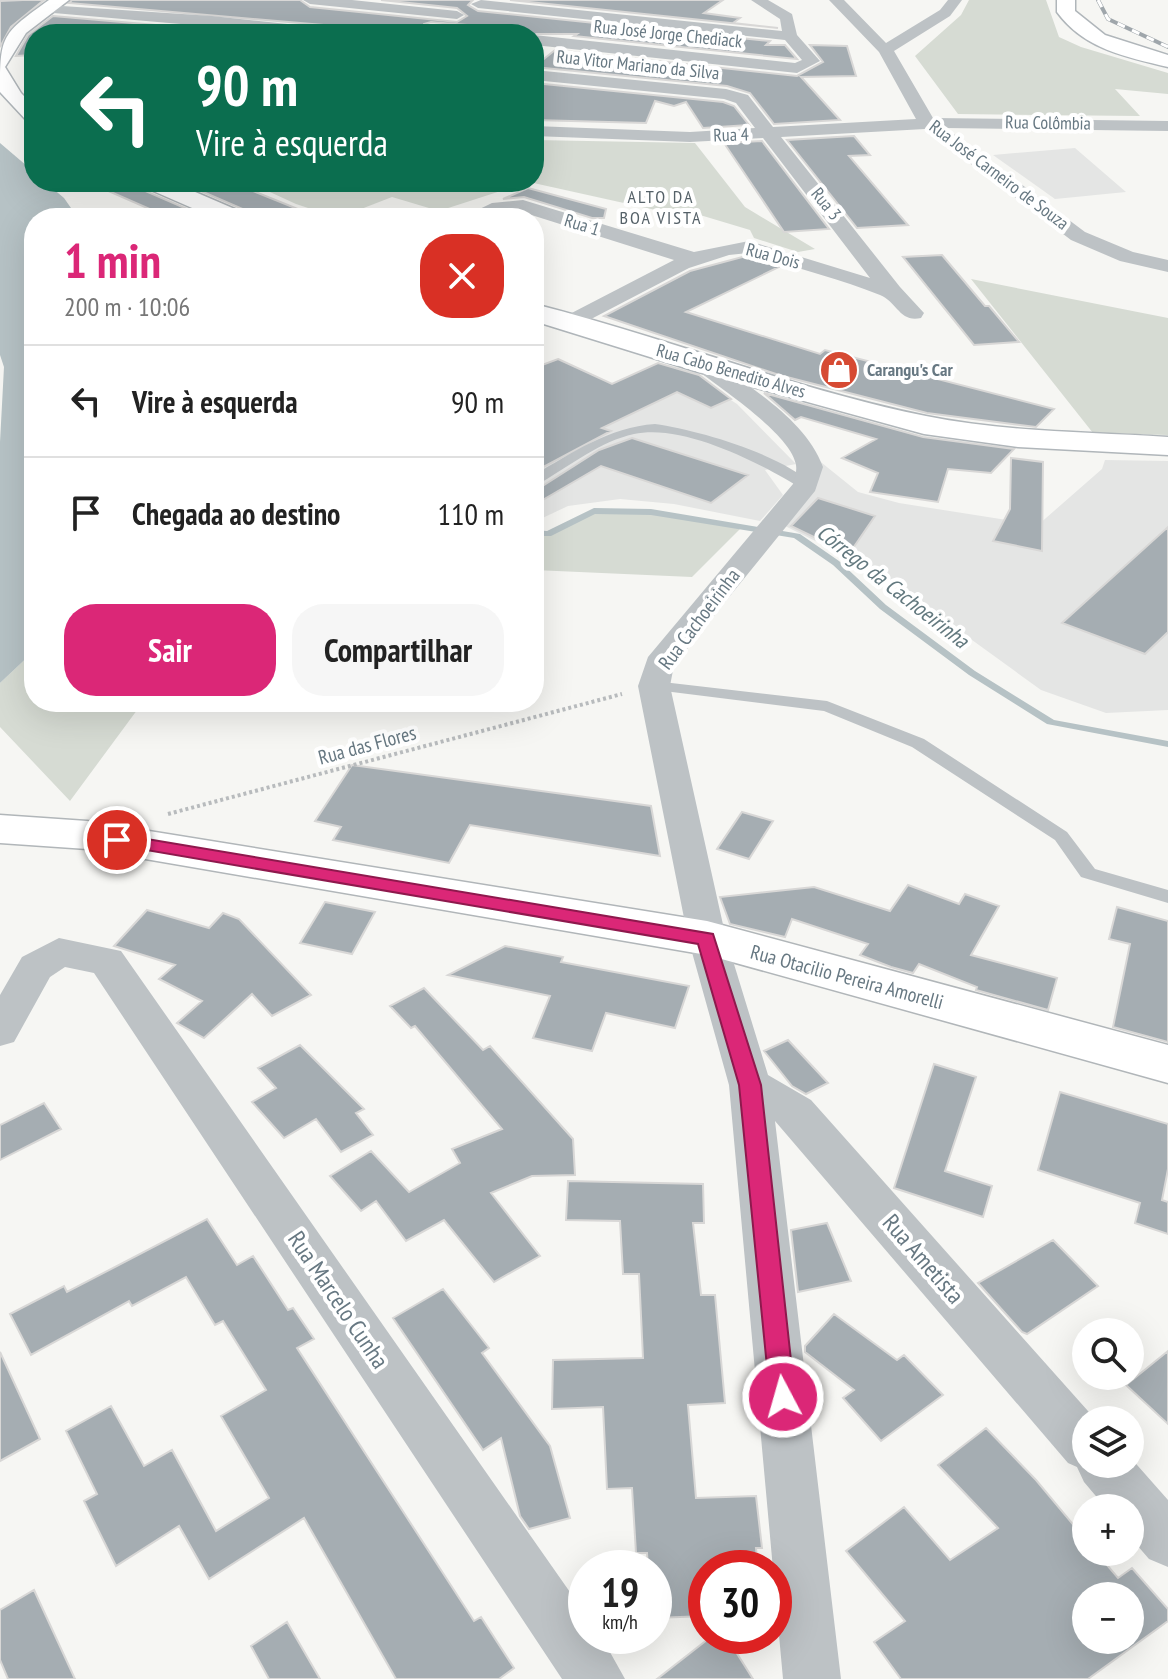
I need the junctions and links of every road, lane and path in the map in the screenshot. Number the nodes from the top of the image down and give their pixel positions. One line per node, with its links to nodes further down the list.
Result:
1 (158, 0): 10 (street)
2 (310, 0): 7 (street)
3 (758, 0): 19 (street)
4 (836, 0): 21 (street, Rua José Carneiro de Souza)
5 (955, 0): 21 (street)
6 (1066, 0): 22 (main road)
7 (340, 1): 11 (street); 16 (street)
8 (481, 2): 11 (street); 19 (street)
9 (53, 5): 10 (street); 13 (main road)
10 (127, 14): 12 (street)
11 (457, 15): 17 (street)
12 (168, 17): 14 (street); 15 (street)
13 (27, 24)
14 (158, 24)
15 (240, 24)
16 (290, 24)
17 (440, 24)
18 (24, 26): 23 (main road)
19 (790, 36): 20 (street, Rua José Jorge Chediack)
20 (544, 41)
21 (885, 50): 28 (street, Rua José Carneiro de Souza)
22 (1168, 61)
23 (0, 63)
24 (0, 72): 27 (main road)
25 (544, 76): 26 (street, Rua Vitor Mariano da Silva)
26 (737, 97): 32 (street, Rua 3)
27 (24, 107)
28 (927, 122): 29 (street, Rua Colômbia); 32 (street, Rua 4); 40 (street, Rua José Carneiro de Souza)
29 (1136, 125): 30 (street, Rua Colômbia); 33 (street)
30 (1168, 126)
31 (544, 131): 32 (street, Rua 4)
32 (768, 134): 41 (street, Rua 3)
33 (1157, 145)
34 (175, 192): 35 (main road)
35 (212, 208)
36 (496, 208): 37 (street, Rua 1)
37 (529, 208)
38 (544, 213): 39 (street, Rua 1)
39 (694, 259): 41 (street, Rua Dois); 44 (street, Rua Dois)
40 (1168, 266)
41 (892, 292): 42 (street, Rua 3)
42 (913, 313)
43 (544, 315): 44 (main road, Rua Cabo Benedito Alves)
44 (570, 323): 45 (main road, Rua Cabo Benedito Alves)
45 (705, 365): 46 (main road, Rua Cabo Benedito Alves); 48 (street)
46 (1168, 446)
47 (544, 475): 48 (lane)
48 (806, 485): 49 (street, Rua Cachoeirinha)
49 (654, 686): 50 (path, Rua das Flores); 52 (lane); 53 (street, Rua Cachoeirinha)
50 (164, 815)
51 (0, 829): 53 (main road, Rua Otacilio Pereira Amorelli)
52 (1168, 897)
53 (707, 938): 55 (main road, Rua Otacilio Pereira Amorelli); 56 (street, Rua Cachoeirinha)
54 (0, 1031): 60 (street, Rua Marcelo Cunha)
55 (1168, 1064)
56 (750, 1085): 57 (street, Rua Ametista); 61 (street, Rua Cachoeirinha)
57 (1072, 1430)
58 (1114, 1478): 59 (street)
59 (1168, 1540)
60 (596, 1679)
61 (812, 1679)

